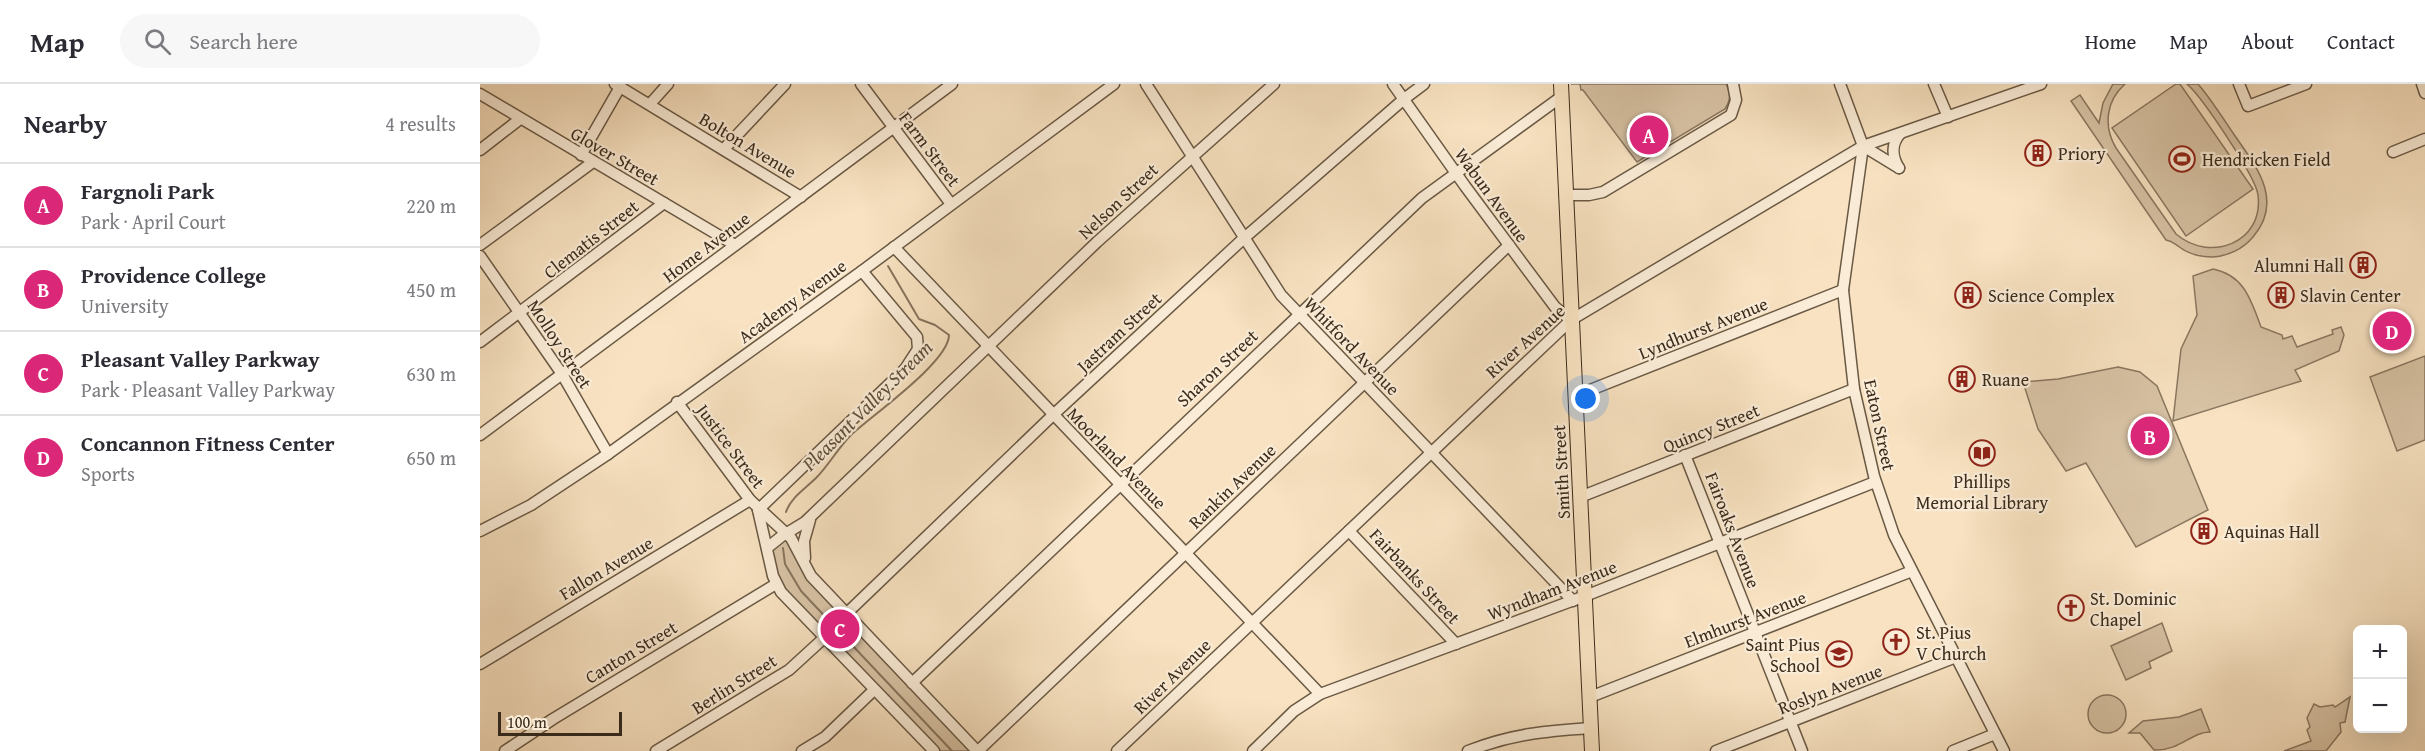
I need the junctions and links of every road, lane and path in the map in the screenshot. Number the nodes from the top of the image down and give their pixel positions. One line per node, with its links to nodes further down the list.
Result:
1 (669, 84): 22 (street)
2 (785, 84): 29 (street)
3 (861, 84): 25 (street, Farm Street)
4 (952, 84): 25 (street, Home Avenue)
5 (1114, 84): 39 (street, Academy Avenue)
6 (1146, 84): 33 (street, Whitford Avenue)
7 (1274, 84): 33 (street, Nelson Street)
8 (1393, 84): 21 (street, Wabun Avenue)
9 (1424, 84): 21 (street, Jastram Street)
10 (1733, 84): 36 (street)
11 (1840, 84): 28 (street, Eaton Street)
12 (1934, 84): 23 (street)
13 (2041, 84): 23 (street, River Avenue)
14 (2239, 84): 15 (street)
15 (2306, 84)
16 (2422, 84): 19 (street)
17 (618, 85): 22 (street, Bolton Avenue); 32 (street)
18 (1561, 90): 35 (street, Sharon Street); 36 (main road, Smith Street)
19 (2425, 93)
20 (480, 94): 24 (street, Glover Street)
21 (1404, 99): 35 (street, Wabun Avenue); 40 (street, Jastram Street)
22 (650, 104): 29 (street, Bolton Avenue)
23 (1948, 117): 26 (street, River Avenue)
24 (520, 119): 30 (street); 32 (street, Glover Street)
25 (893, 128): 37 (street, Home Avenue); 39 (street, Farm Street)
26 (1900, 134): 28 (street, River Avenue); 28 (street)
27 (2425, 139): 31 (street)
28 (1863, 146): 47 (street, Eaton Street); 50 (street, River Avenue)
29 (724, 149): 37 (street, Bolton Avenue)
30 (480, 150)
31 (2393, 152)
32 (581, 155): 34 (street, Glover Street)
33 (1191, 156): 40 (street, Whitford Avenue); 52 (street, Nelson Street)
34 (593, 162): 38 (street, Glover Street); 41 (street)
35 (1455, 173): 43 (street, Wabun Avenue); 49 (street, Sharon Street)
36 (1566, 195): 50 (main road, Smith Street)
37 (801, 197): 42 (street, Home Avenue)
38 (664, 203): 42 (street, Glover Street); 48 (street, Clematis Street)
39 (951, 204): 44 (street, Academy Avenue)
40 (1243, 238): 49 (street, Whitford Avenue); 58 (street, Jastram Street)
41 (480, 245)
42 (735, 245): 53 (street, Home Avenue)
43 (1509, 245): 50 (street, Wabun Avenue); 54 (street, Rankin Avenue)
44 (894, 247): 46 (street, Academy Avenue); 52 (street, Moorland Avenue)
45 (480, 256): 48 (street, Molloy Street)
46 (862, 271): 57 (street, Academy Avenue); 67 (street)
47 (1844, 290): 55 (street, Eaton Street); 56 (street, Lyndhurst Avenue)
48 (521, 313): 51 (street, Clematis Street); 53 (street, Molloy Street)
49 (1299, 314): 54 (street, Whitford Avenue); 64 (street, Sharon Street)
50 (1571, 320): 56 (main road, Smith Street); 60 (street, River Avenue)
51 (480, 342)
52 (989, 348): 58 (street, Moorland Avenue); 68 (street, Nelson Street)
53 (562, 374): 59 (street, Home Avenue); 61 (street, Molloy Street)
54 (1365, 383): 60 (street, Whitford Avenue); 74 (street, Rankin Avenue)
55 (1854, 389): 62 (street, Quincy Street); 63 (street, Eaton Street)
56 (1575, 396): 65 (main road, Smith Street)
57 (677, 402): 61 (street, Academy Avenue); 66 (street, Justice Street)
58 (1053, 415): 64 (street, Moorland Avenue); 79 (street, Jastram Street)
59 (480, 435)
60 (1431, 452): 70 (street, River Avenue); 78 (street, Whitford Avenue)
61 (608, 454): 69 (street, Academy Avenue)
62 (1686, 455): 65 (street, Quincy Street); 72 (street, Fairoaks Avenue)
63 (1875, 482): 72 (street, Wyndham Avenue); 76 (street, Eaton Street)
64 (1120, 485): 74 (street, Moorland Avenue); 86 (street, Sharon Street)
65 (1580, 497): 78 (main road, Smith Street)
66 (750, 500): 67 (street, Justice Street); 85 (street, Fallon Avenue)
67 (758, 510): 71 (street); 73 (street)
68 (811, 517): 71 (street, Nelson Street); 75 (street)
69 (480, 531)
70 (1349, 531): 80 (street, River Avenue); 83 (street, Fairbanks Street)
71 (788, 534): 73 (street, Nelson Street); 75 (street)
72 (1720, 543): 78 (street, Wyndham Avenue); 81 (street, Fairoaks Avenue)
73 (766, 548): 77 (street)
74 (1185, 554): 80 (street, Moorland Avenue); 97 (street, Rankin Avenue)
75 (807, 570): 79 (street)
76 (1912, 571): 81 (street, Elmhurst Avenue); 84 (street, Eaton Street)
77 (776, 584): 82 (street); 94 (street, Canton Street)
78 (1579, 598): 83 (street, Wyndham Avenue); 89 (main road, Smith Street)
79 (846, 614): 86 (street)
80 (1251, 622): 88 (street, Moorland Avenue); 98 (street, River Avenue)
81 (1755, 632): 89 (street, Elmhurst Avenue); 90 (street, Fairoaks Avenue)
82 (824, 638): 87 (street); 95 (street, Berlin Street)
83 (1456, 644): 88 (street, Wyndham Avenue)
84 (1956, 657): 90 (street, Roslyn Avenue); 92 (street, Eaton Street)
85 (480, 664)
86 (912, 683): 97 (street)
87 (874, 690): 93 (street); 96 (street)
88 (1320, 694): 99 (street, Wyndham Avenue)
89 (1590, 697): 91 (main road, Smith Street)
90 (1790, 722): 102 (street, Roslyn Avenue); 103 (street, Fairoaks Avenue)
91 (1592, 728): 100 (street); 101 (main road, Smith Street)
92 (1995, 734): 104 (street); 105 (street, Eaton Street)
93 (931, 750)
94 (505, 751)
95 (656, 751)
96 (802, 751)
97 (978, 751)
98 (1117, 751)
99 (1253, 751)
100 (1468, 751)
101 (1592, 751)
102 (1716, 751)
103 (1802, 751)
104 (1953, 751)
105 (2004, 751)

